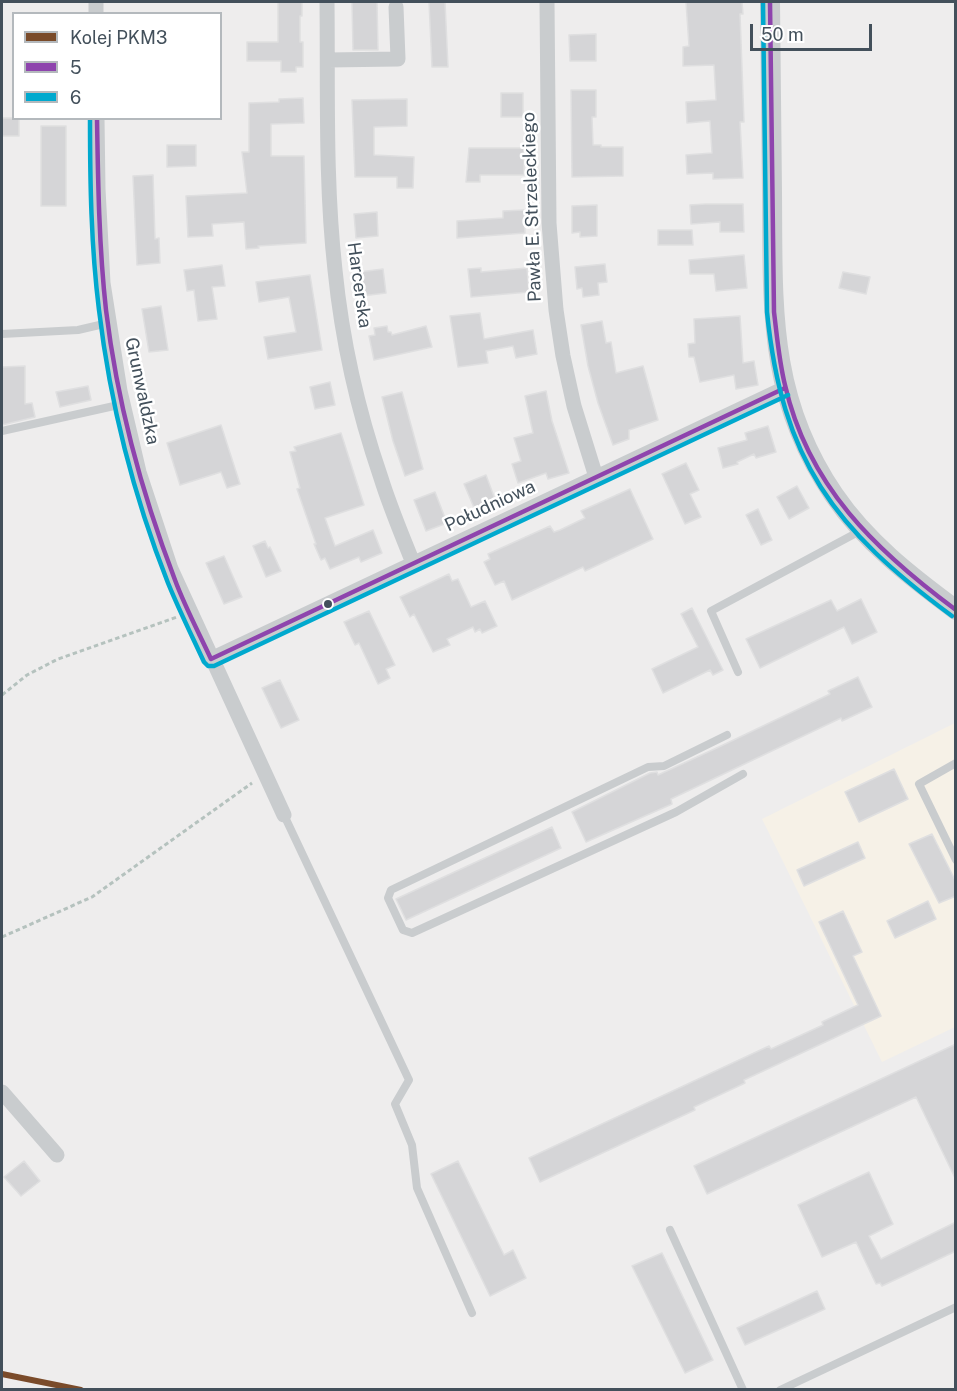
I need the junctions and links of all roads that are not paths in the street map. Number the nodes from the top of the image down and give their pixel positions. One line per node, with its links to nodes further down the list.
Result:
1 (327, 2): 5 (street, Harcerska)
2 (547, 2): 12 (street, Pawła E. Strzeleckiego)
3 (770, 2): 9 (street)
4 (396, 7): 5 (street)
5 (328, 60): 14 (street, Harcerska)
6 (97, 120): 7 (street, Grunwaldzka)
7 (108, 323): 8 (lane); 10 (street, Grunwaldzka)
8 (2, 334)
9 (785, 388): 12 (street, Południowa); 13 (street)
10 (123, 404): 11 (lane); 16 (street, Grunwaldzka)
11 (2, 431)
12 (596, 477): 14 (street, Południowa)
13 (861, 530): 15 (street); 17 (lane)
14 (413, 563): 16 (street, Południowa)
15 (956, 610)
16 (211, 659): 21 (street, Grunwaldzka)
17 (738, 672)
18 (727, 735): 20 (lane)
19 (956, 762): 22 (lane)
20 (743, 774)
21 (284, 816): 27 (lane)
22 (956, 860)
23 (2, 1092): 24 (street)
24 (57, 1155)
25 (670, 1230): 28 (lane)
26 (956, 1307): 29 (lane)
27 (472, 1313)
28 (743, 1389)
29 (780, 1389)

